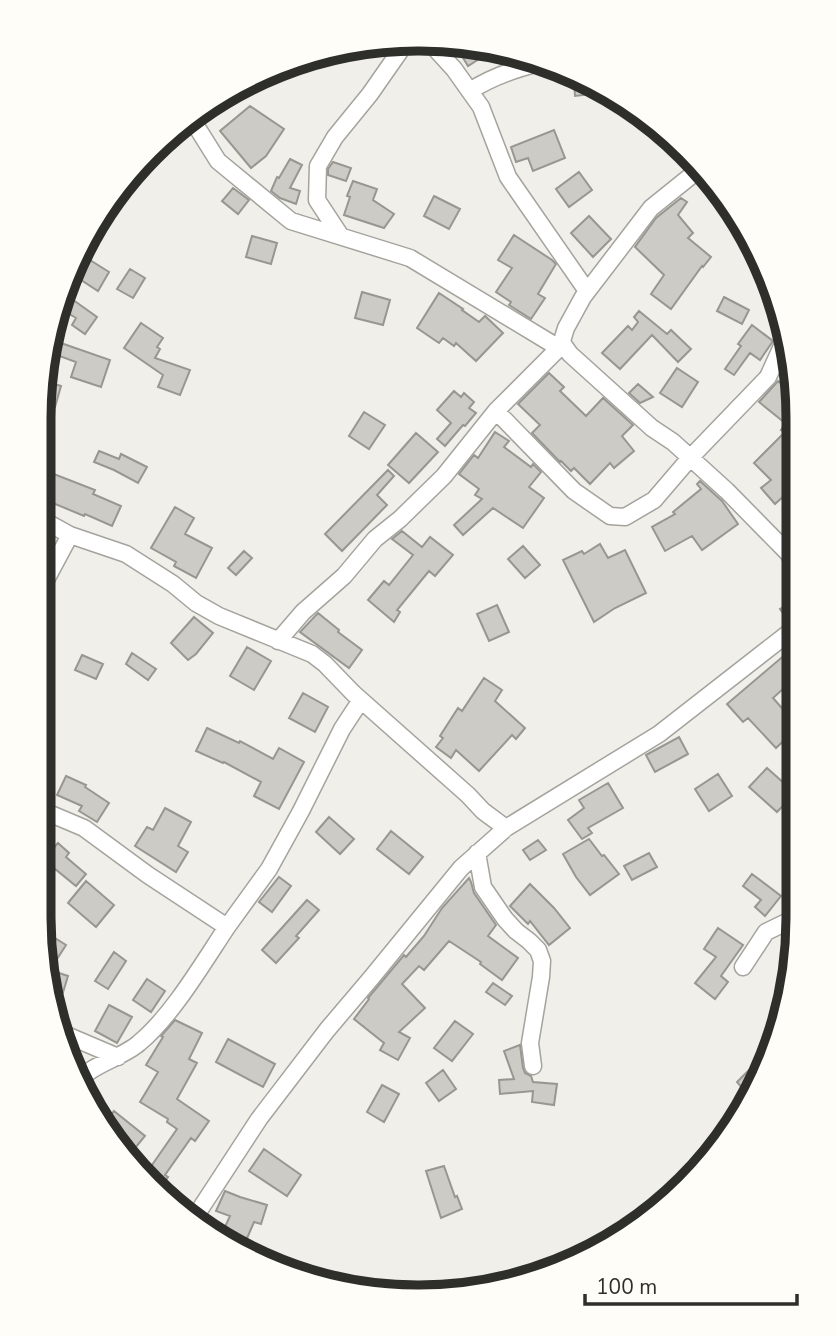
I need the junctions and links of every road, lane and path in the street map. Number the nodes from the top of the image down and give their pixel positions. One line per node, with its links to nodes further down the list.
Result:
1 (399, 52): 7 (street)
2 (438, 52): 4 (street)
3 (527, 67): 4 (street)
4 (470, 91): 8 (street)
5 (196, 126): 7 (street)
6 (693, 174): 8 (street)
7 (340, 235): 9 (street)
8 (587, 291): 9 (street)
9 (561, 346): 11 (street); 12 (street)
10 (780, 353): 12 (street)
11 (496, 411): 12 (street); 18 (street)
12 (690, 458): 15 (street)
13 (51, 525): 14 (street)
14 (70, 535): 16 (street); 18 (street)
15 (786, 552)
16 (51, 570)
17 (786, 635): 21 (street)
18 (278, 641): 19 (street)
19 (361, 700): 21 (street); 24 (street)
20 (51, 814): 24 (street)
21 (506, 828): 22 (street)
22 (477, 853): 28 (street); 30 (street)
23 (786, 923): 25 (street)
24 (227, 927): 27 (street)
25 (743, 967)
26 (70, 1037): 27 (street)
27 (118, 1057): 29 (street)
28 (533, 1066)
29 (86, 1073)
30 (199, 1212)

